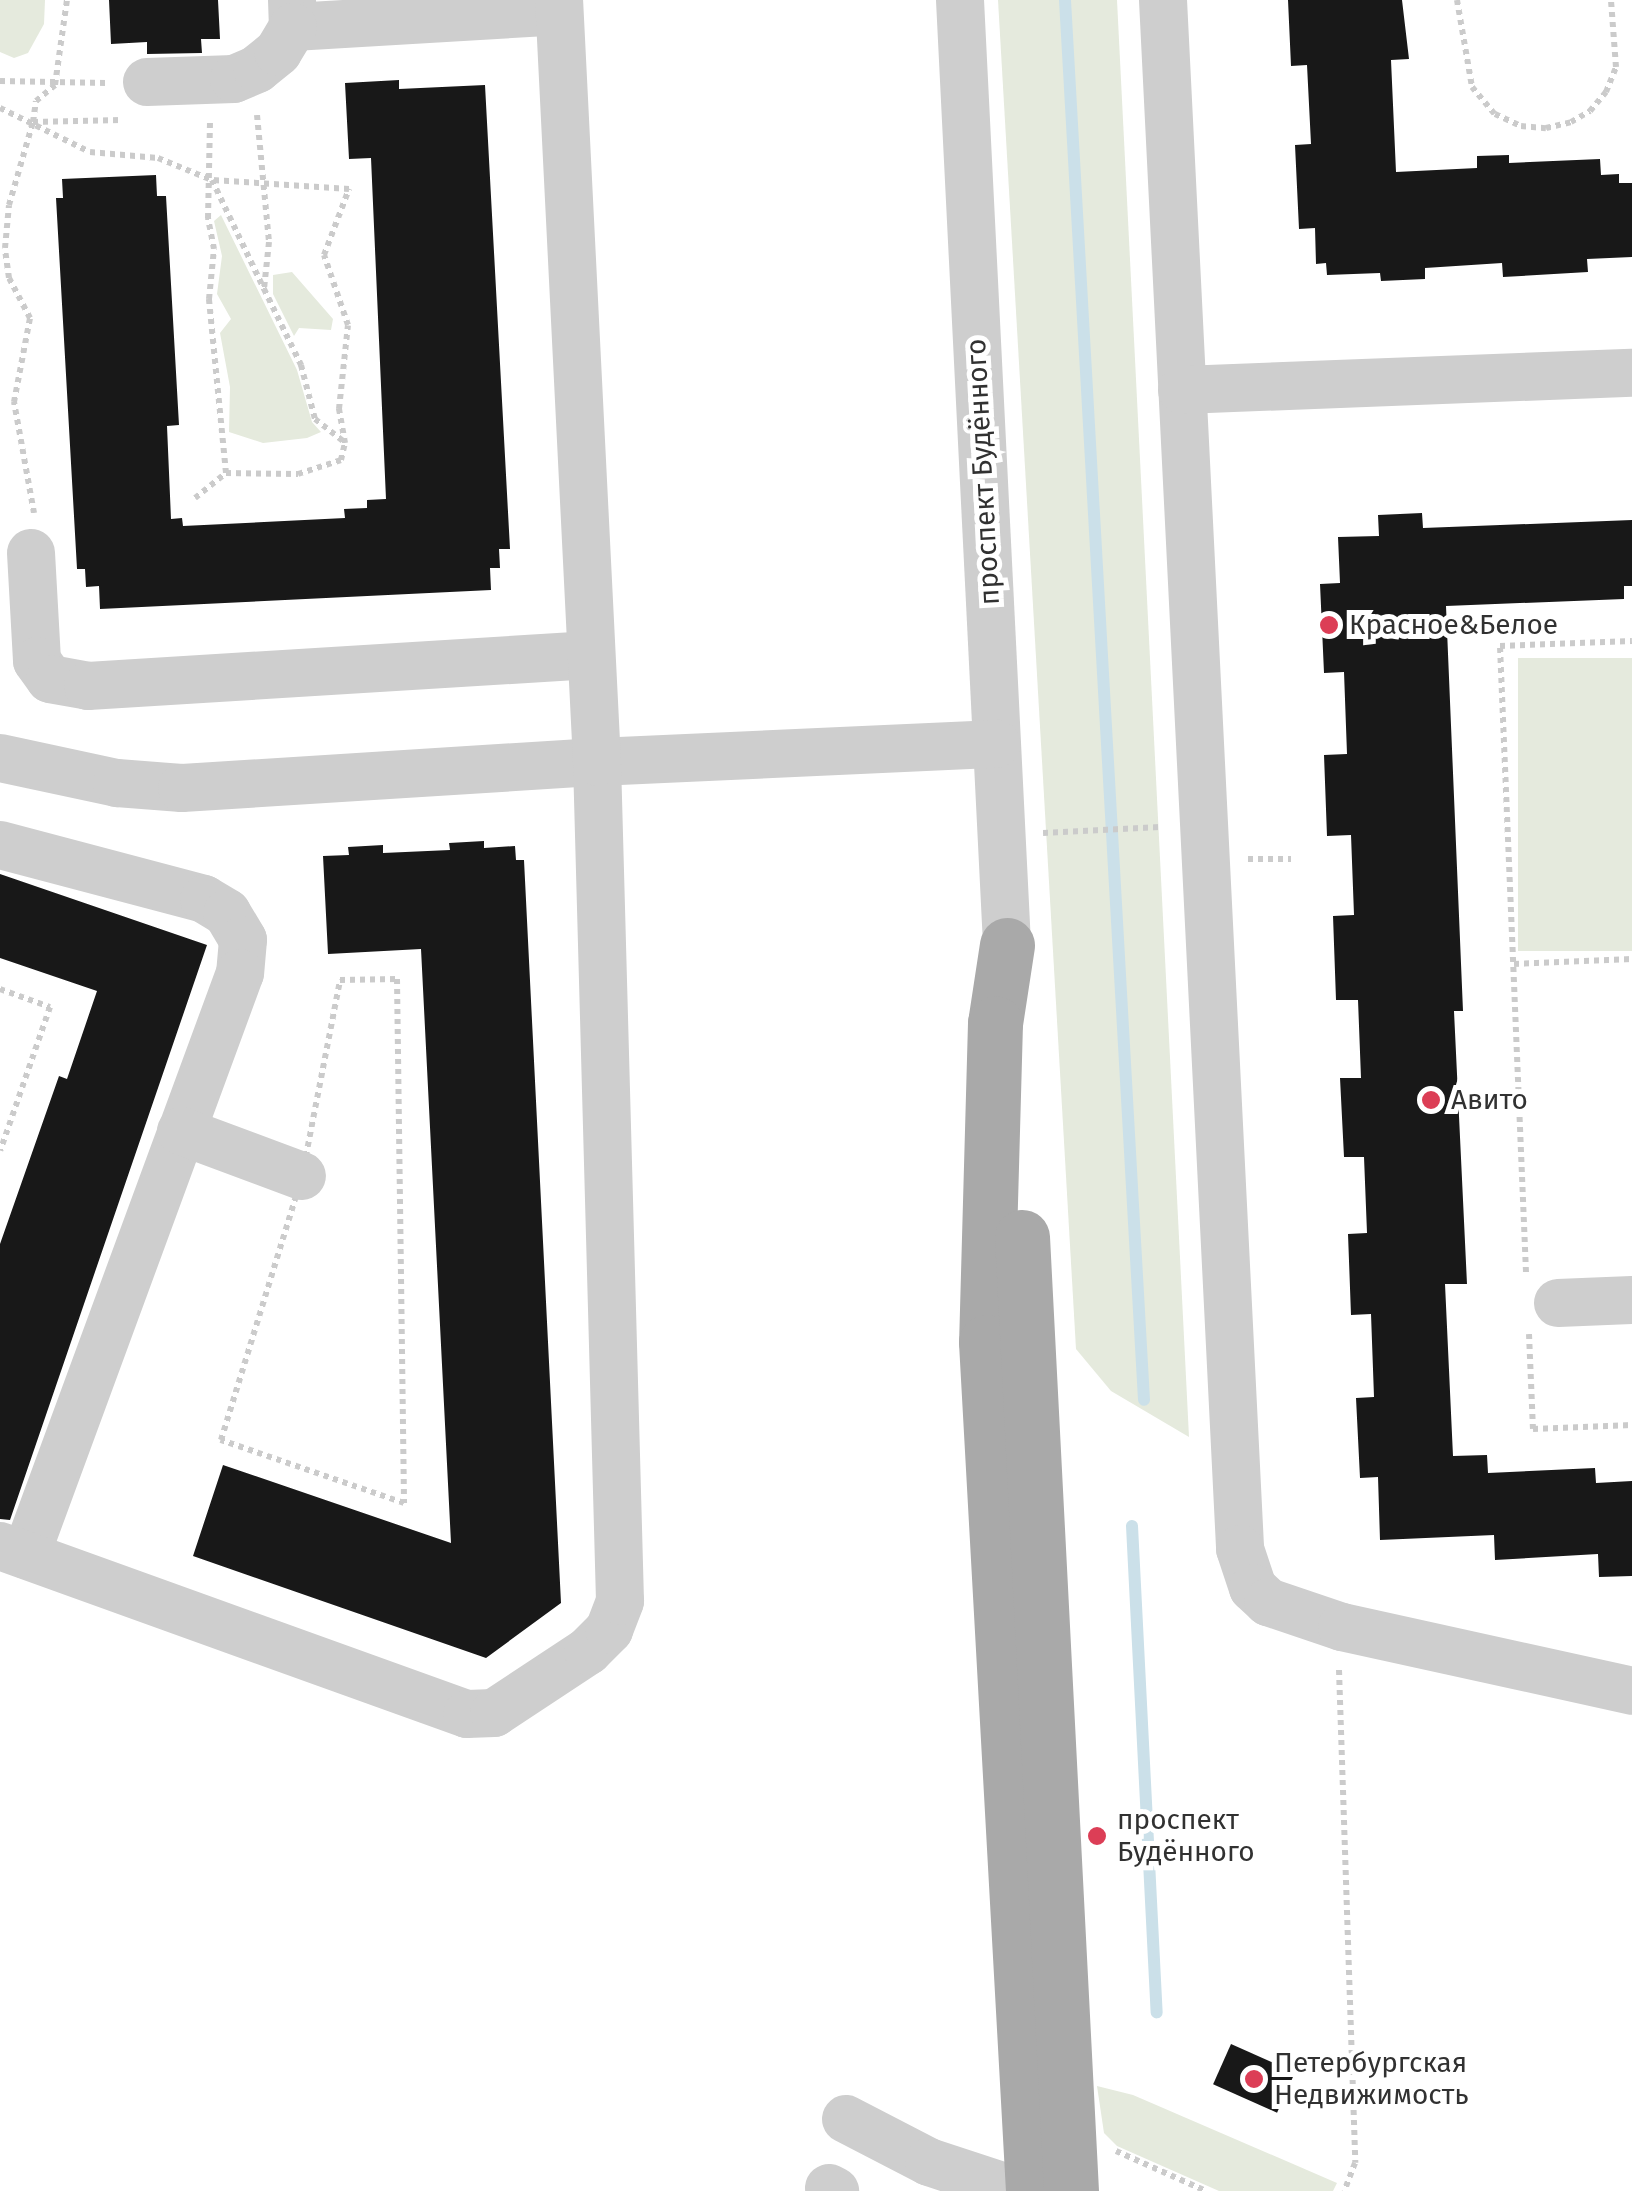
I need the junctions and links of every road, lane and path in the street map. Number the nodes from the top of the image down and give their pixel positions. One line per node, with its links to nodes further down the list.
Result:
1 (67, 0): 10 (path)
2 (960, 0): 27 (street, проспект Будённого)
3 (1164, 0): 20 (street)
4 (1457, 0): 5 (path)
5 (1610, 0)
6 (559, 6): 7 (street); 26 (street)
7 (360, 12): 8 (street)
8 (293, 14): 11 (street)
9 (0, 81): 10 (path)
10 (55, 85): 11 (path); 14 (path)
11 (139, 101): 14 (path)
12 (0, 108): 14 (path)
13 (190, 118): 16 (path)
14 (32, 122): 16 (path); 24 (path)
15 (258, 141): 17 (path)
16 (212, 180): 17 (path); 18 (path); 22 (path)
17 (260, 186): 18 (path); 21 (path)
18 (264, 288): 21 (path)
19 (1632, 373): 20 (street)
20 (1182, 390): 30 (street)
21 (345, 443): 22 (path)
22 (226, 473): 23 (path)
23 (194, 498)
24 (31, 553): 26 (street)
25 (1632, 641): 35 (path)
26 (591, 655): 29 (street)
27 (997, 744): 29 (street); 31 (street, проспект Будённого)
28 (0, 758): 29 (street)
29 (596, 762): 43 (street)
30 (1205, 825): 31 (path); 45 (street)
31 (1002, 835): 33 (street, проспект Будённого)
32 (0, 845): 37 (street)
33 (1007, 944): 49 (main road, проспект Будённого); 50 (main road, проспект Будённого)
34 (1632, 959): 35 (path)
35 (1514, 964): 41 (path)
36 (0, 989): 38 (path)
37 (182, 1131): 39 (street); 43 (street)
38 (0, 1151)
39 (302, 1176): 39 (path)
40 (1632, 1300): 41 (street)
41 (1538, 1303): 42 (path)
42 (1632, 1424)
43 (13, 1550)
44 (1339, 1671): 52 (path)
45 (1632, 1691)
46 (846, 2119): 48 (street)
47 (1110, 2146): 51 (path)
48 (1017, 2191)
49 (1033, 2191)
50 (1070, 2191)
51 (1206, 2191)
52 (1344, 2191)

